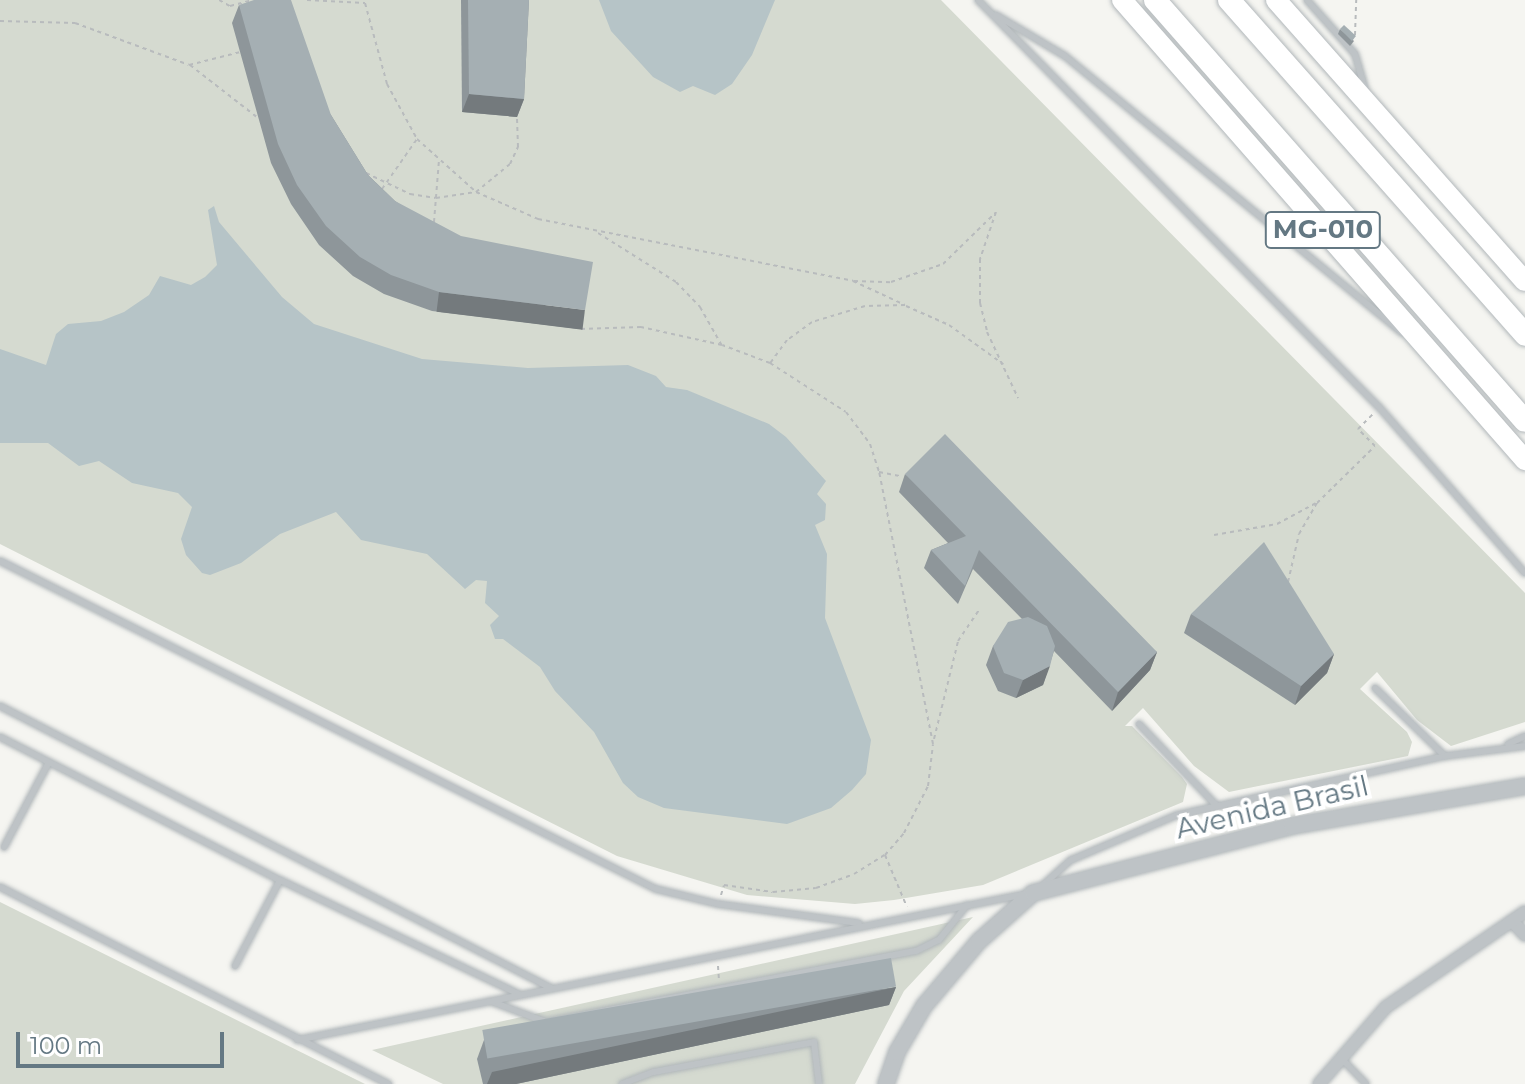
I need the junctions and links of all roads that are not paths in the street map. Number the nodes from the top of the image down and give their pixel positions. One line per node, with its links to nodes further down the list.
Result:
1 (978, 0): 7 (lane)
2 (1122, 0): 11 (main road, MG-010)
3 (1155, 0): 12 (highway, MG-010)
4 (1229, 0): 10 (highway, MG-010)
5 (1276, 0): 8 (main road)
6 (1307, 0): 8 (lane)
7 (986, 9): 11 (lane); 15 (lane)
8 (1367, 103): 9 (main road)
9 (1525, 281)
10 (1525, 335)
11 (1445, 369): 13 (main road, MG-010)
12 (1525, 421)
13 (1525, 460)
14 (0, 561): 33 (lane)
15 (1525, 573)
16 (1375, 688): 23 (lane)
17 (0, 706): 36 (lane)
18 (1139, 724): 26 (lane)
19 (1525, 736): 21 (lane)
20 (0, 737): 24 (lane)
21 (1508, 744): 22 (lane); 23 (lane)
22 (1525, 746)
23 (1445, 756): 26 (lane)
24 (49, 762): 27 (lane); 28 (lane)
25 (1525, 786): 30 (street, Avenida Brasil)
26 (1216, 805): 30 (lane)
27 (4, 847)
28 (280, 880): 35 (lane); 37 (lane)
29 (0, 887): 39 (lane)
30 (1033, 893): 31 (lane); 44 (street)
31 (967, 905): 33 (lane); 38 (lane)
32 (1521, 915): 34 (street); 40 (street)
33 (866, 924): 36 (lane)
34 (1525, 935)
35 (235, 966)
36 (551, 988): 37 (lane)
37 (519, 994): 38 (lane)
38 (490, 1001): 39 (lane)
39 (297, 1040): 41 (lane)
40 (1340, 1057): 45 (street); 46 (lane)
41 (389, 1084)
42 (622, 1084): 43 (lane)
43 (819, 1084)
44 (886, 1084)
45 (1319, 1084)
46 (1366, 1084)

